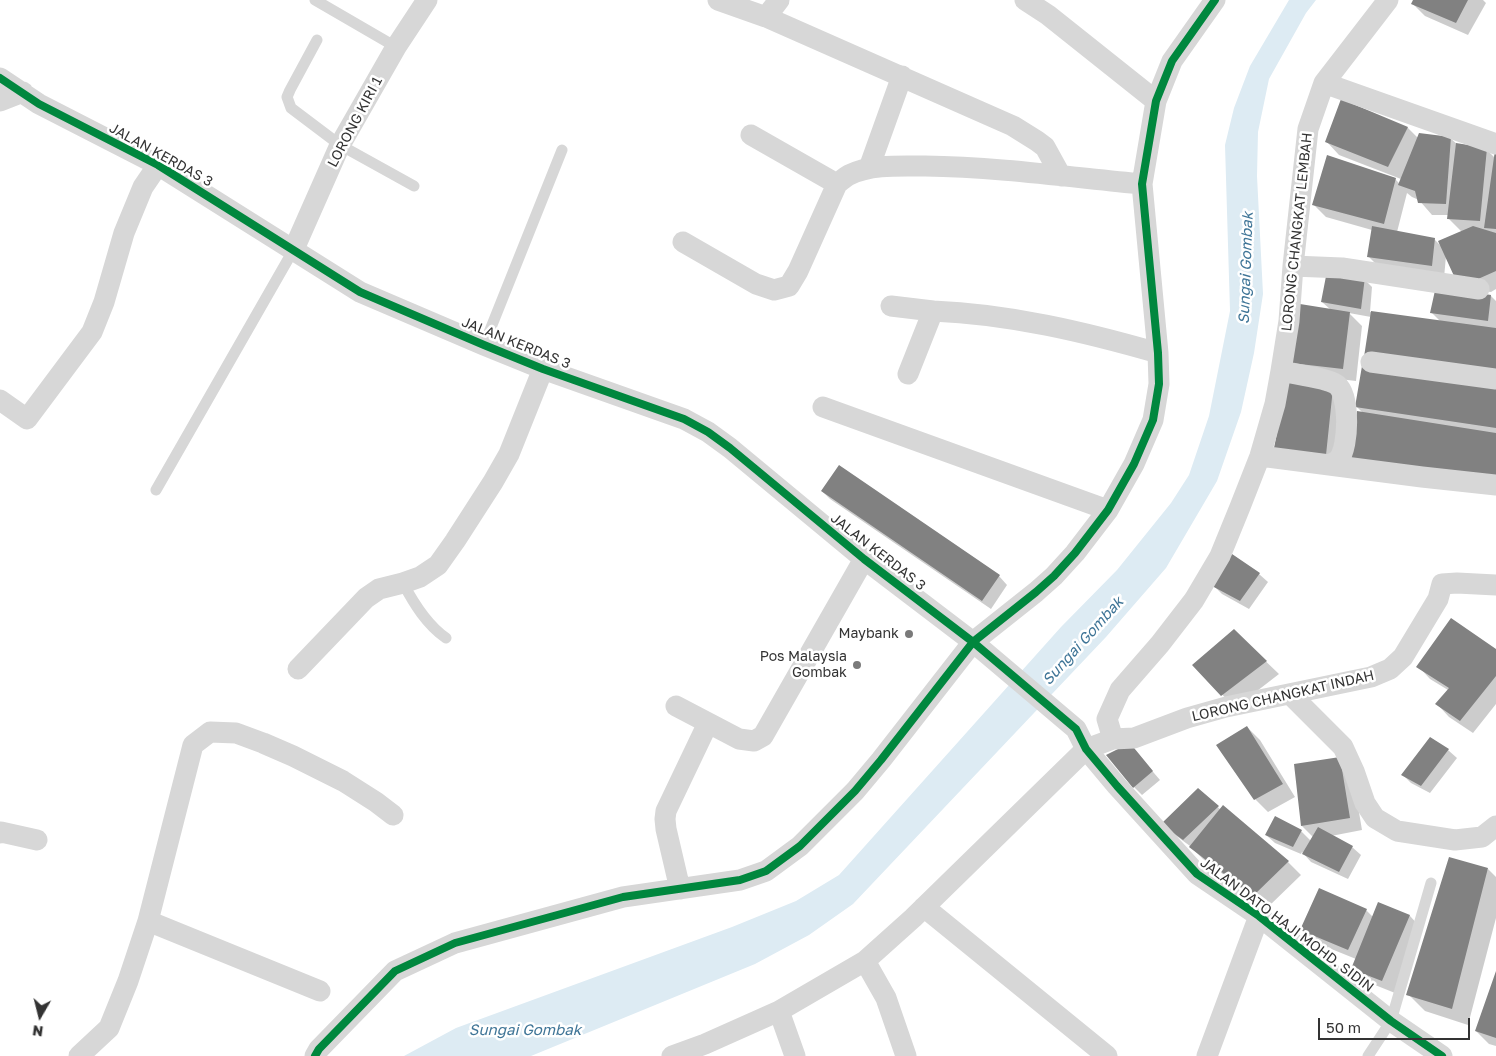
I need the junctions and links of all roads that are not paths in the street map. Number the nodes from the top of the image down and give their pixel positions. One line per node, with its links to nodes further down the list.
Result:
1 (315, 0): 10 (lane)
2 (427, 0): 10 (street, LORONG KIRI 1)
3 (718, 0): 8 (street)
4 (779, 0): 8 (street)
5 (1025, 0): 16 (street)
6 (1215, 0): 16 (street)
7 (1388, 0): 13 (street, LORONG CHANGKAT LEMBAH)
8 (766, 17): 11 (street)
9 (317, 40): 19 (lane)
10 (396, 47): 19 (street, LORONG KIRI 1)
11 (902, 76): 22 (street); 23 (street)
12 (0, 78): 14 (street, JALAN KERDAS 3)
13 (1324, 83): 18 (street); 29 (street, LORONG CHANGKAT LEMBAH)
14 (23, 92): 15 (street); 21 (street, JALAN KERDAS 3)
15 (0, 100)
16 (1156, 101): 25 (street)
17 (751, 135): 24 (street)
18 (1496, 144)
19 (340, 145): 26 (lane); 28 (street, LORONG KIRI 1)
20 (562, 150): 33 (lane)
21 (158, 165): 28 (street, JALAN KERDAS 3); 40 (street)
22 (869, 168): 23 (street); 24 (street)
23 (1061, 176): 25 (street)
24 (837, 184): 27 (street)
25 (1142, 184): 34 (street)
26 (414, 186)
27 (682, 242)
28 (294, 249): 33 (street, JALAN KERDAS 3); 45 (lane)
29 (1293, 266): 30 (street); 37 (street, LORONG CHANGKAT LEMBAH)
30 (1479, 289)
31 (891, 306): 32 (street)
32 (933, 311): 34 (street); 38 (street)
33 (484, 345): 36 (street, JALAN KERDAS 3)
34 (1158, 353): 46 (street)
35 (1371, 362): 39 (street)
36 (544, 369): 47 (street, JALAN KERDAS 3); 48 (street)
37 (1281, 371): 42 (street, LORONG CHANGKAT LEMBAH); 43 (street)
38 (908, 374)
39 (1496, 379)
40 (0, 400)
41 (822, 407): 46 (street)
42 (1260, 456): 43 (street); 57 (street, LORONG CHANGKAT LEMBAH)
43 (1330, 465): 44 (street)
44 (1496, 485)
45 (156, 490)
46 (1108, 510): 51 (street)
47 (864, 559): 51 (street, JALAN KERDAS 3); 55 (street)
48 (403, 583): 50 (lane); 52 (street)
49 (1496, 585): 53 (street, LORONG CHANGKAT INDAH)
50 (446, 638)
51 (973, 642): 56 (street, JALAN KERDAS 3); 64 (street)
52 (298, 669)
53 (1290, 694): 57 (street, LORONG CHANGKAT INDAH); 60 (street)
54 (676, 706): 55 (street)
55 (708, 723): 64 (street)
56 (1076, 729): 58 (street, JALAN DATO HAJI MOHD. SIDIN)
57 (1113, 739): 58 (street, LORONG CHANGKAT INDAH)
58 (1086, 749): 65 (street); 66 (street, JALAN DATO HAJI MOHD. SIDIN)
59 (392, 815): 67 (street)
60 (1496, 826)
61 (0, 833): 62 (street)
62 (36, 840)
63 (1431, 883): 71 (lane)
64 (680, 889): 73 (street)
65 (924, 907): 68 (street); 77 (street)
66 (1259, 916): 71 (street, JALAN DATO HAJI MOHD. SIDIN); 78 (street)
67 (148, 921): 69 (street); 72 (street)
68 (865, 961): 70 (street); 76 (street)
69 (320, 991)
70 (779, 1011): 74 (street); 75 (street)
71 (1391, 1020): 79 (lane); 80 (street, JALAN DATO HAJI MOHD. SIDIN)
72 (79, 1056)
73 (315, 1056)
74 (672, 1056)
75 (795, 1056)
76 (906, 1056)
77 (1107, 1056)
78 (1207, 1056)
79 (1368, 1056)
80 (1442, 1056)

